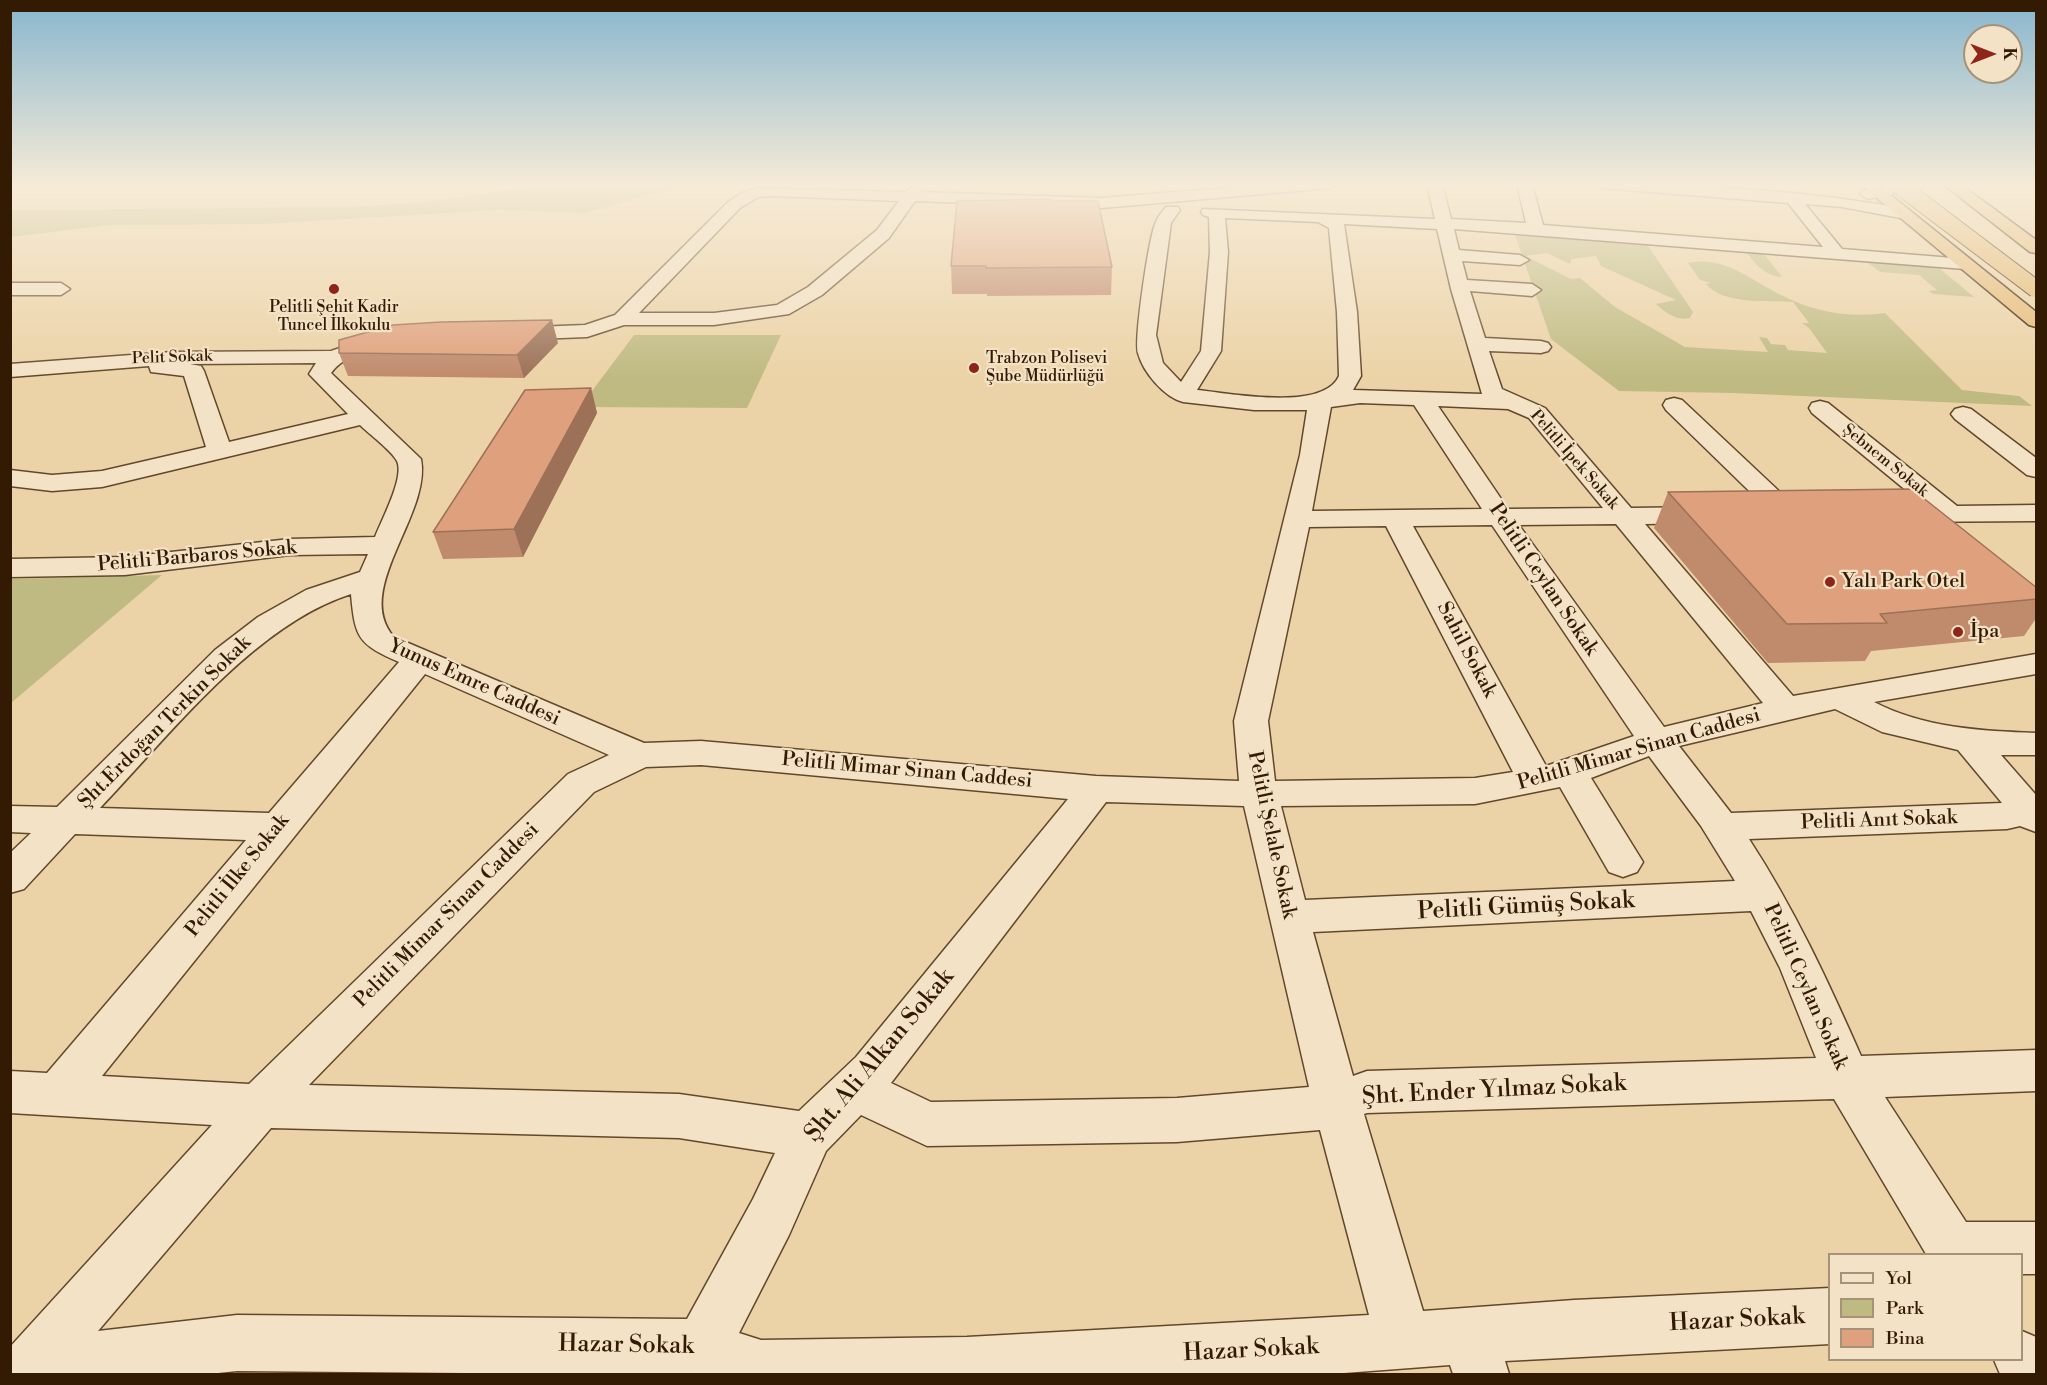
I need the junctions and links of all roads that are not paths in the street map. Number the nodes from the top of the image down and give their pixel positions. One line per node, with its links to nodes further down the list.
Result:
1 (691, 249): 22 (street)
2 (866, 249): 22 (street)
3 (1159, 249): 33 (street)
4 (1219, 249): 33 (street)
5 (1340, 249): 32 (street)
6 (1450, 249): 13 (street, Pelitli İpek Sokak)
7 (1769, 249): 12 (street)
8 (1833, 249): 12 (street)
9 (1947, 249): 15 (highway)
10 (1988, 249): 20 (highway, bridge)
11 (2008, 249): 16 (highway)
12 (1837, 254): 15 (street)
13 (1451, 255): 14 (street); 17 (street, Pelitli İpek Sokak)
14 (1520, 260)
15 (1965, 264): 23 (highway)
16 (2037, 268)
17 (1459, 285): 21 (street); 25 (street, Pelitli İpek Sokak)
18 (10, 289): 19 (street)
19 (61, 289)
20 (2037, 289)
21 (1532, 290)
22 (622, 319): 26 (street)
23 (2037, 321)
24 (1518, 327): 25 (street)
25 (1473, 334): 28 (street); 35 (street, Pelitli İpek Sokak)
26 (484, 335)
27 (407, 339): 29 (street)
28 (1541, 347)
29 (335, 357): 30 (street, Pelit Sokak); 39 (street, Yunus Emre Caddesi)
30 (10, 370)
31 (10, 381): 40 (street)
32 (1325, 391): 33 (street); 34 (street); 51 (street, Pelitli Şelale Sokak)
33 (1183, 395)
34 (1421, 398): 35 (street); 49 (street, Pelitli Ceylan Sokak)
35 (1514, 402): 48 (street, Pelitli İpek Sokak)
36 (1674, 405): 48 (street)
37 (1820, 408): 45 (street, Şebnem Sokak)
38 (1964, 414): 41 (street)
39 (363, 417): 40 (street); 52 (street, Yunus Emre Caddesi)
40 (220, 451): 43 (street)
41 (2037, 470)
42 (10, 477): 43 (street)
43 (66, 483): 44 (street)
44 (10, 497)
45 (1950, 513): 46 (street); 47 (street)
46 (2037, 513)
47 (1869, 514)
48 (1622, 516): 49 (street); 58 (street, Pelitli İpek Sokak)
49 (1499, 517): 50 (street); 60 (street, Pelitli Ceylan Sokak)
50 (1395, 518): 51 (street); 63 (street, Sahil Sokak)
51 (1297, 519): 65 (street, Pelitli Şelale Sokak)
52 (384, 545): 53 (street, Pelitli Barbaros Sokak); 54 (street, Yunus Emre Caddesi)
53 (10, 568)
54 (370, 578): 55 (street, Yunus Emre Caddesi); 68 (street, Şht.Erdoğan Terkin Sokak)
55 (422, 661): 62 (street, Yunus Emre Caddesi); 69 (street, Pelitli İlke Sokak)
56 (2037, 664): 57 (street, Pelitli Mimar Sinan Caddesi)
57 (1839, 698): 58 (street, Pelitli Mimar Sinan Caddesi); 59 (street)
58 (1785, 708): 60 (street, Pelitli Mimar Sinan Caddesi)
59 (1967, 738): 61 (street); 66 (street)
60 (1658, 740): 63 (street, Pelitli Mimar Sinan Caddesi); 70 (street, Pelitli Ceylan Sokak)
61 (2037, 744)
62 (640, 755): 64 (street, Pelitli Mimar Sinan Caddesi); 81 (street, Pelitli Mimar Sinan Caddesi)
63 (1553, 777): 65 (street, Pelitli Mimar Sinan Caddesi); 71 (street, Sahil Sokak)
64 (1096, 789): 65 (street, Pelitli Mimar Sinan Caddesi); 77 (street, Şht. Ali Alkan Sokak)
65 (1258, 794): 74 (street, Pelitli Şelale Sokak)
66 (2034, 812): 70 (street, Pelitli Anıt Sokak)
67 (10, 819): 68 (street)
68 (66, 821): 69 (street); 72 (street, Şht.Erdoğan Terkin Sokak)
69 (279, 827): 79 (street, Pelitli İlke Sokak)
70 (1720, 827): 73 (street, Pelitli Ceylan Sokak)
71 (1623, 862)
72 (10, 878)
73 (1763, 895): 74 (street, Pelitli Gümüş Sokak); 76 (street, Pelitli Ceylan Sokak)
74 (1288, 916): 80 (street, Pelitli Şelale Sokak)
75 (2037, 1071): 76 (street, Şht. Ender Yılmaz Sokak)
76 (1847, 1078): 80 (street, Şht. Ender Yılmaz Sokak); 84 (street, Pelitli Ceylan Sokak)
77 (855, 1088): 80 (street, Şht. Ender Yılmaz Sokak); 82 (street, Şht. Ali Alkan Sokak)
78 (10, 1092): 79 (street)
79 (58, 1095): 81 (street)
80 (1338, 1102): 86 (street, Pelitli Şelale Sokak)
81 (260, 1106): 82 (street); 90 (street, Pelitli Mimar Sinan Caddesi)
82 (808, 1135): 88 (street, Şht. Ali Alkan Sokak)
83 (2037, 1248): 84 (street)
84 (1954, 1251)
85 (1828, 1316): 87 (street, Hazar Sokak)
86 (1404, 1341): 87 (street, Hazar Sokak); 88 (street, Hazar Sokak)
87 (1475, 1355)
88 (717, 1360): 90 (street, Hazar Sokak); 91 (street)
89 (2023, 1361): 92 (street)
90 (28, 1371)
91 (607, 1374)
92 (2031, 1374)

